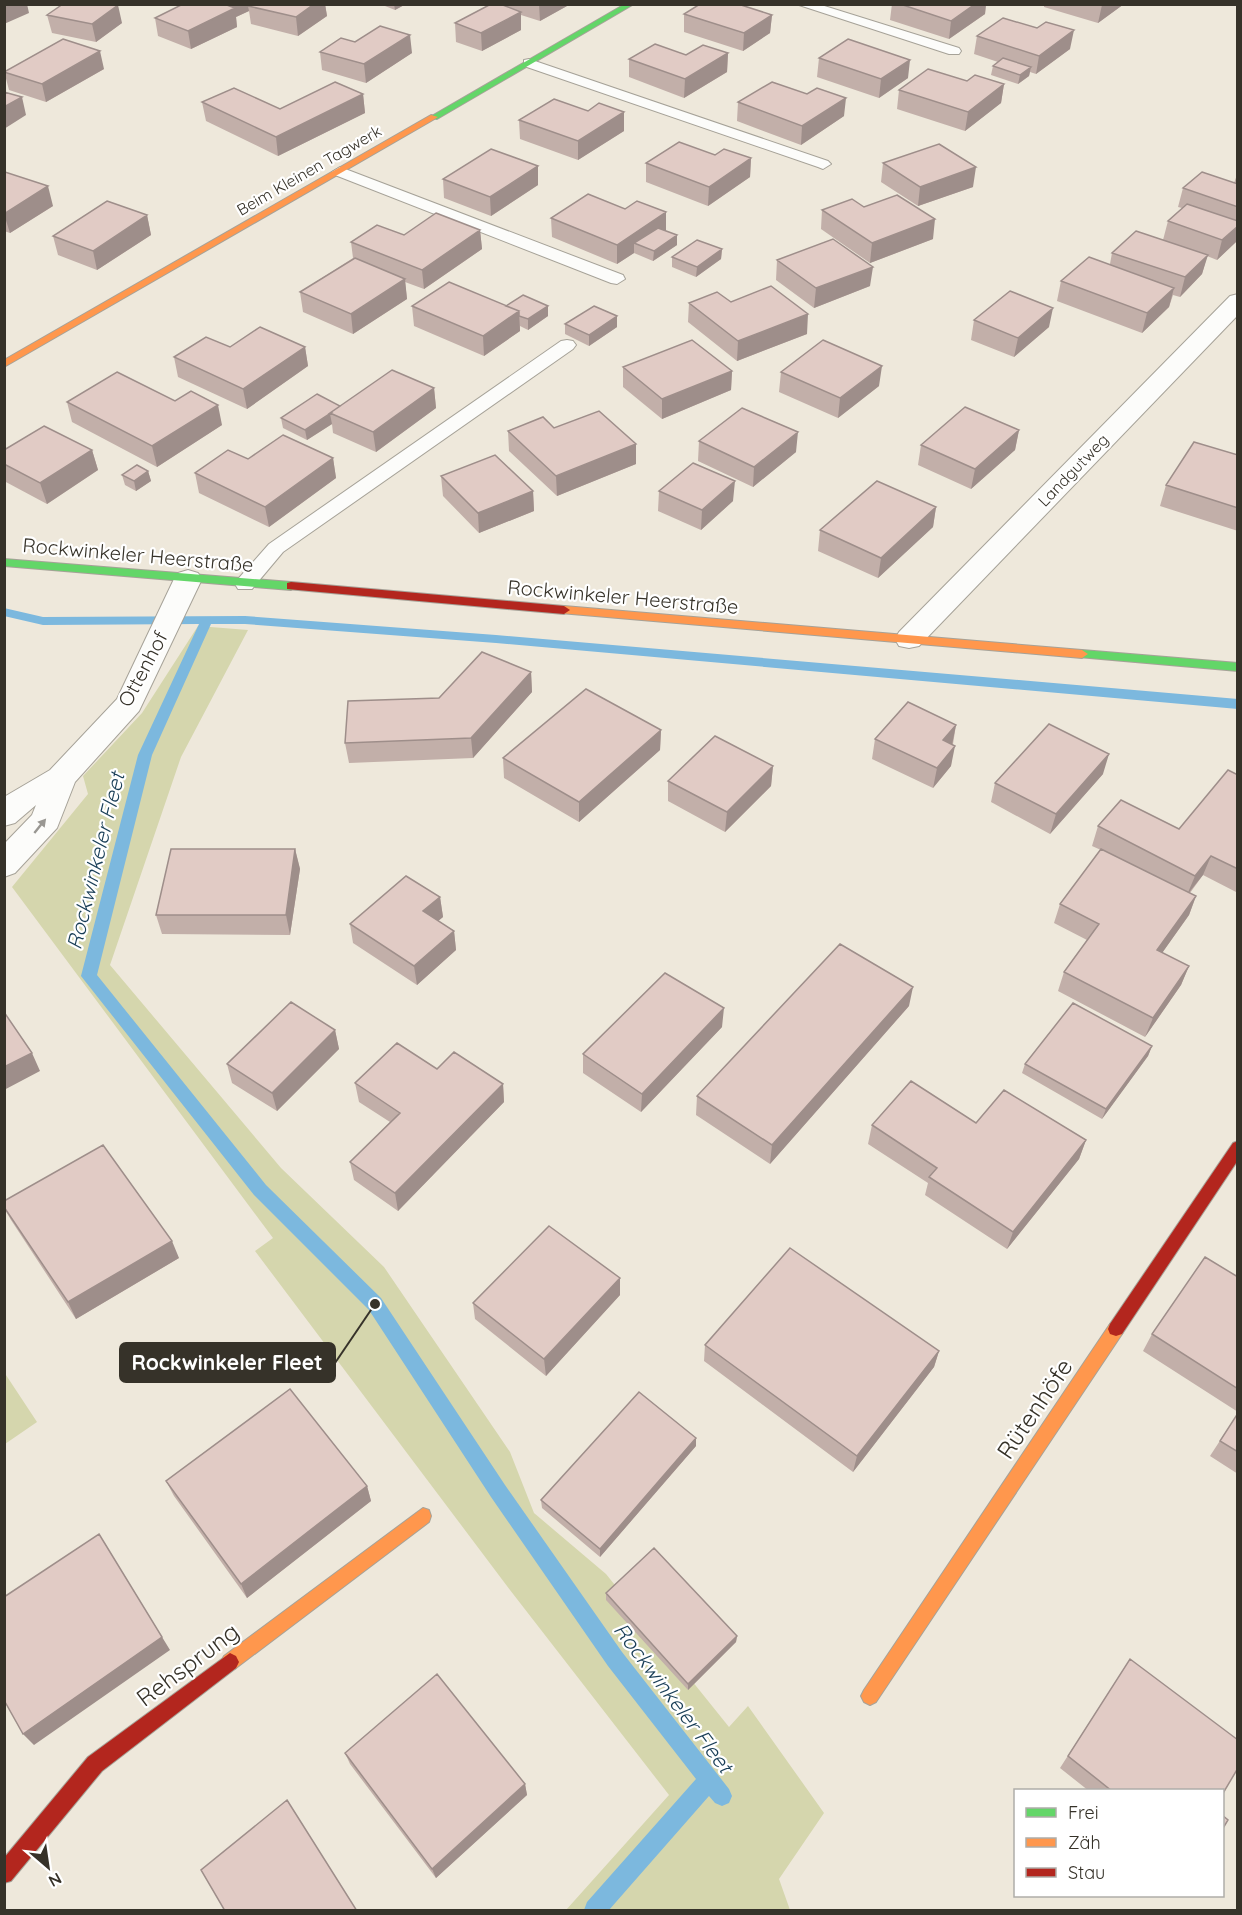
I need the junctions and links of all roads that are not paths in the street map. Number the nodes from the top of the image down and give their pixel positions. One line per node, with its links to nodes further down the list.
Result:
1 (631, 4): 4 (street, Beim Kleinen Tagwerk)
2 (802, 4): 3 (lane)
3 (954, 51)
4 (529, 63): 5 (lane); 6 (street, Beim Kleinen Tagwerk)
5 (823, 164)
6 (340, 172): 7 (lane); 10 (street, Beim Kleinen Tagwerk)
7 (617, 279)
8 (1238, 301): 14 (street, Landgutweg)
9 (567, 345): 13 (lane)
10 (4, 364)
11 (4, 562): 12 (street, Rockwinkeler Heerstraße)
12 (188, 579): 13 (street, Rockwinkeler Heerstraße); 16 (street, Ottenhof)
13 (245, 584): 14 (street, Rockwinkeler Heerstraße)
14 (909, 639): 15 (street, Rockwinkeler Heerstraße)
15 (1238, 667)
16 (61, 778): 17 (street, Ottenhof); 18 (street, Ottenhof, one-way to 16)
17 (4, 815)
18 (4, 865)
19 (1238, 1147): 21 (street, Rütenhöfe)
20 (423, 1516): 22 (street, Rehsprung)
21 (870, 1696)
22 (4, 1874)

